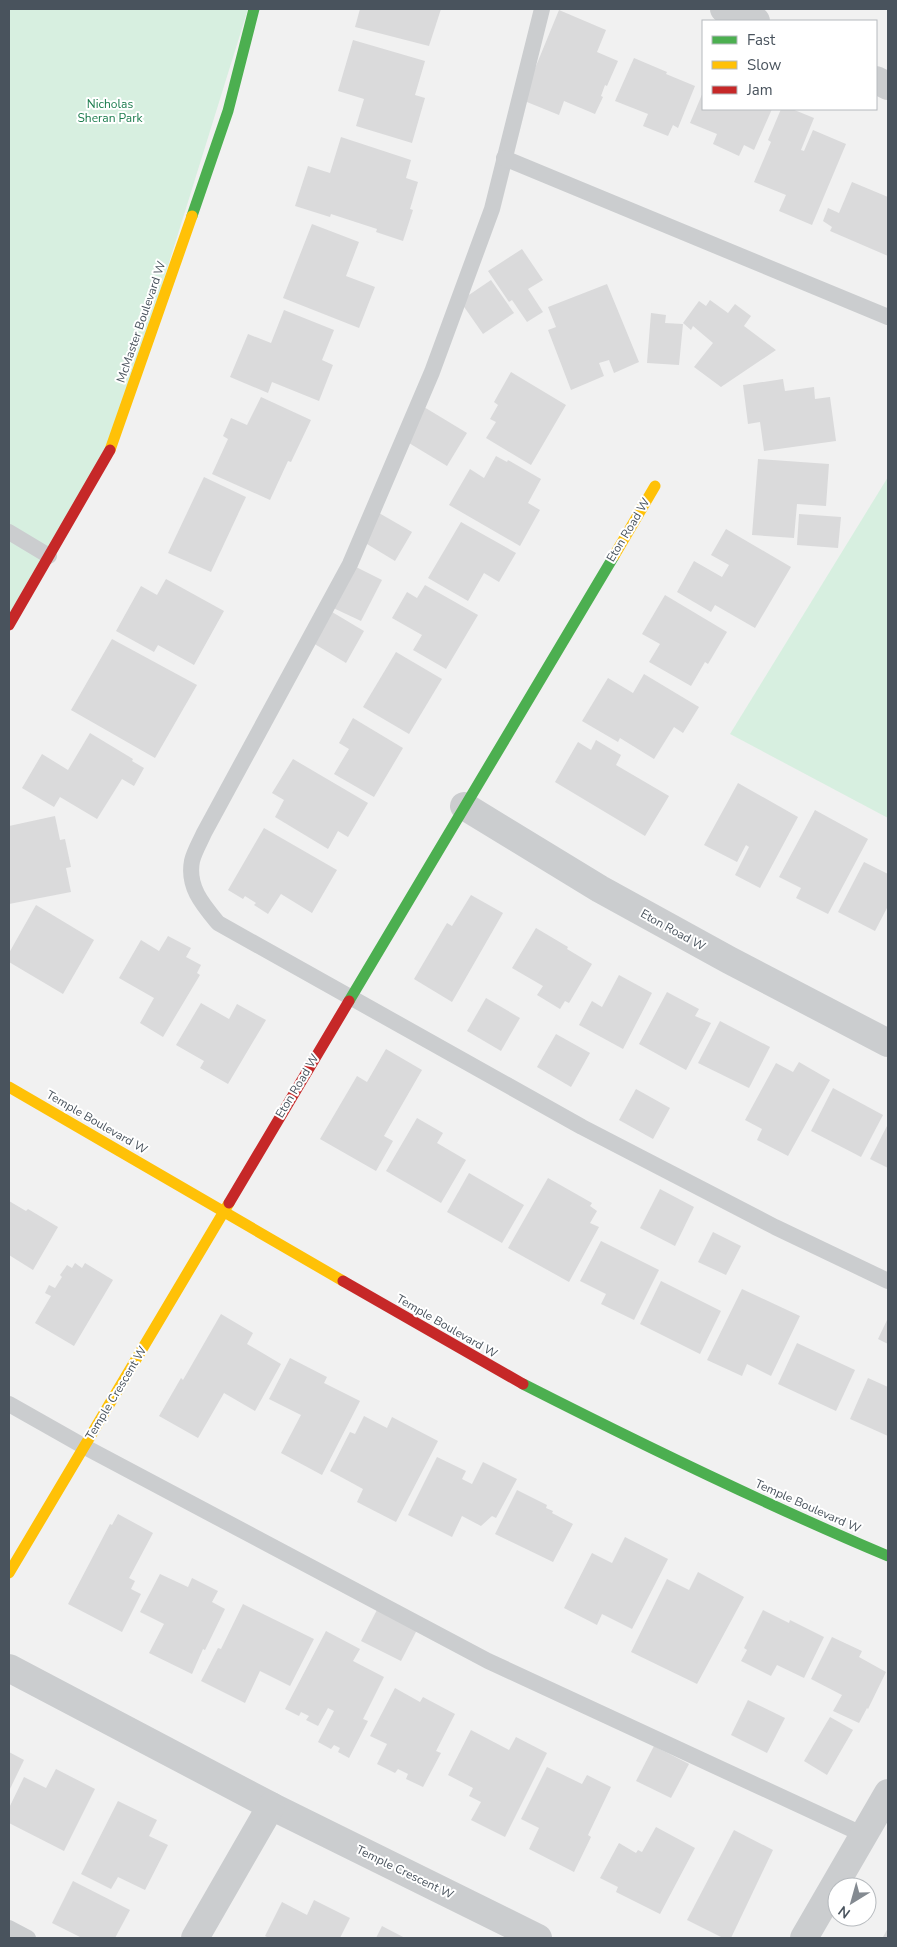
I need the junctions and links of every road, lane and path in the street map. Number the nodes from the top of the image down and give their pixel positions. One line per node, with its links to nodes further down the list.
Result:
1 (254, 9): 9 (street, McMaster Boulevard W)
2 (542, 9): 5 (lane)
3 (724, 9): 4 (street)
4 (753, 20)
5 (504, 158): 6 (lane); 12 (lane)
6 (888, 317)
7 (654, 486): 11 (street, Eton Road W)
8 (9, 532): 9 (lane)
9 (49, 556): 10 (street, McMaster Boulevard W)
10 (9, 625)
11 (464, 806): 12 (street, Eton Road W); 13 (street, Eton Road W)
12 (351, 997): 15 (street, Eton Road W); 16 (lane)
13 (888, 1042)
14 (9, 1086): 15 (street, Temple Boulevard W)
15 (223, 1212): 18 (street, Temple Crescent W); 19 (street, Temple Boulevard W)
16 (888, 1281)
17 (9, 1404): 18 (lane)
18 (85, 1447): 20 (street, Temple Crescent W); 24 (lane)
19 (888, 1556)
20 (9, 1573)
21 (9, 1668): 23 (street, Temple Crescent W)
22 (888, 1793): 24 (street)
23 (271, 1806): 27 (street); 28 (street, Temple Crescent W)
24 (864, 1835): 29 (street)
25 (9, 1928): 26 (lane)
26 (28, 1938)
27 (195, 1938)
28 (538, 1938)
29 (804, 1938)

